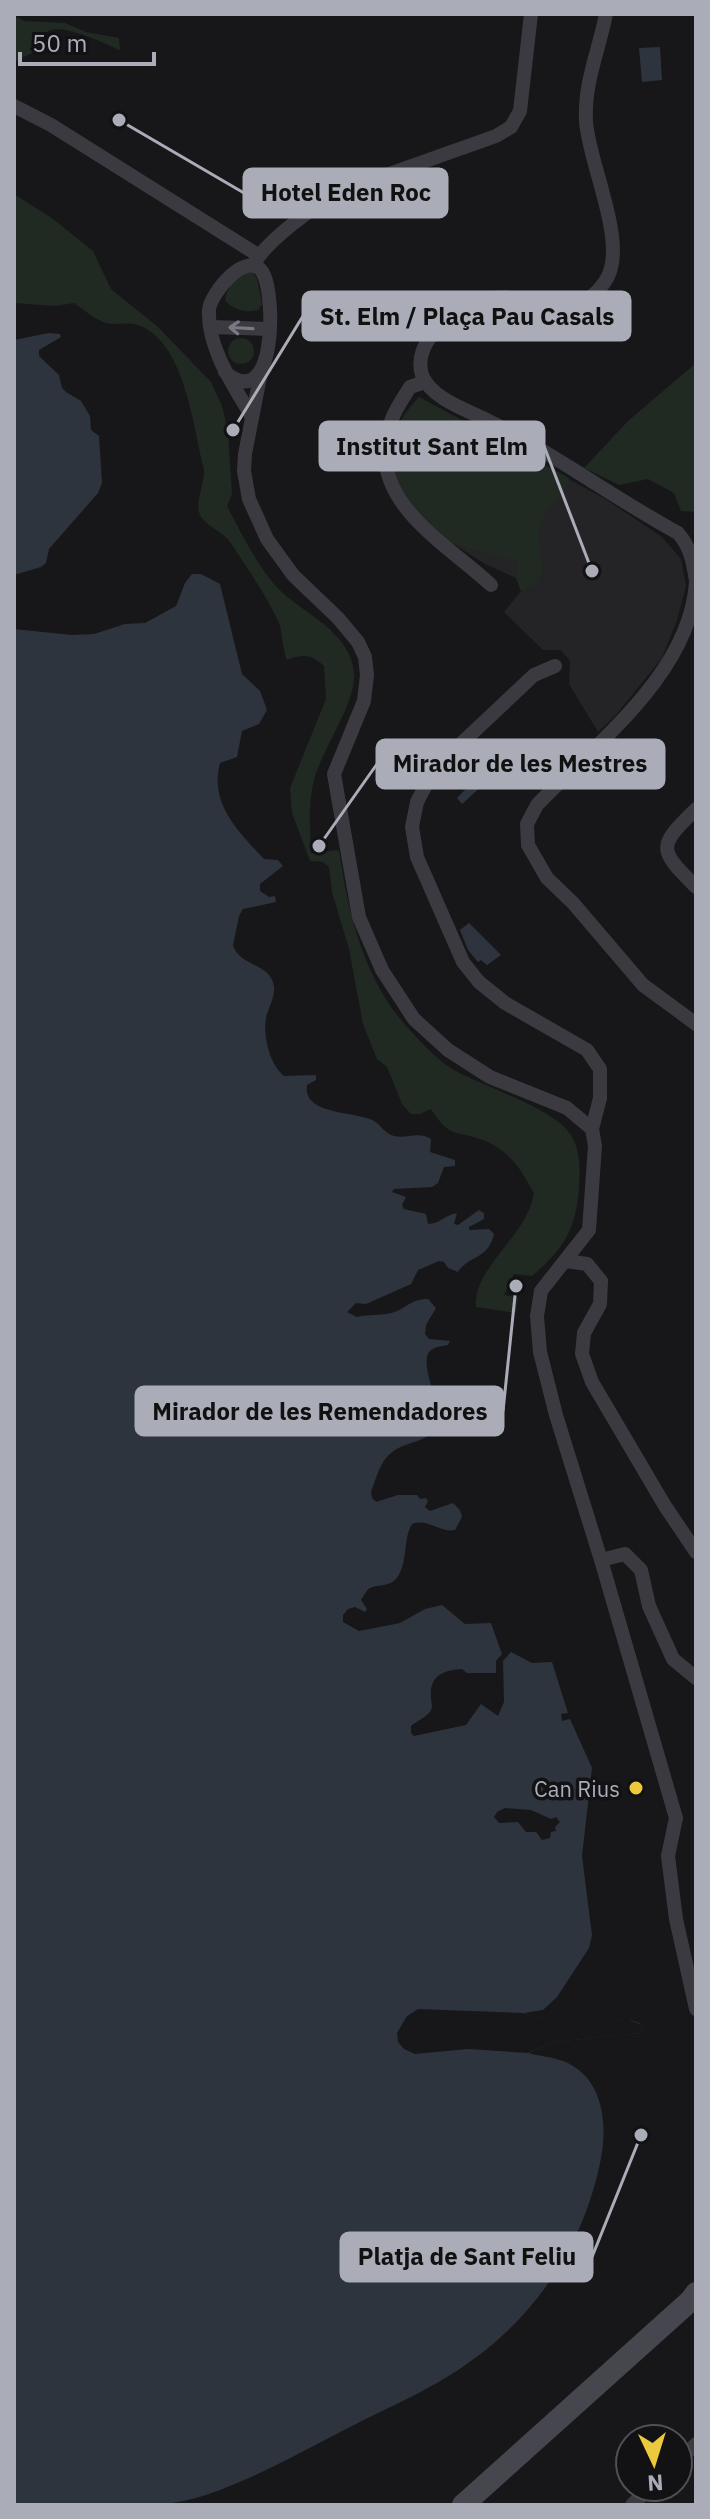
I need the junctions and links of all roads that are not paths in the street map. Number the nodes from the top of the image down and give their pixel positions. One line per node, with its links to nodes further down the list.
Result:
1 (531, 14): 4 (street)
2 (606, 14): 9 (street)
3 (14, 106): 4 (street)
4 (255, 260): 5 (street); 6 (street)
5 (212, 327): 6 (street, one-way to 5); 7 (street)
6 (269, 329): 8 (street)
7 (225, 372): 8 (street); 10 (street)
8 (261, 372): 10 (street)
9 (425, 382): 11 (street); 12 (street)
10 (252, 417): 17 (street)
11 (696, 582): 16 (street)
12 (491, 585)
13 (555, 666): 17 (street)
14 (696, 809): 15 (street)
15 (696, 887)
16 (696, 1024)
17 (592, 1129): 18 (street)
18 (566, 1261): 19 (street); 20 (street)
19 (696, 1552)
20 (601, 1560): 21 (street); 22 (street)
21 (696, 1678)
22 (696, 2009)
23 (694, 2297): 24 (main road)
24 (463, 2505)

